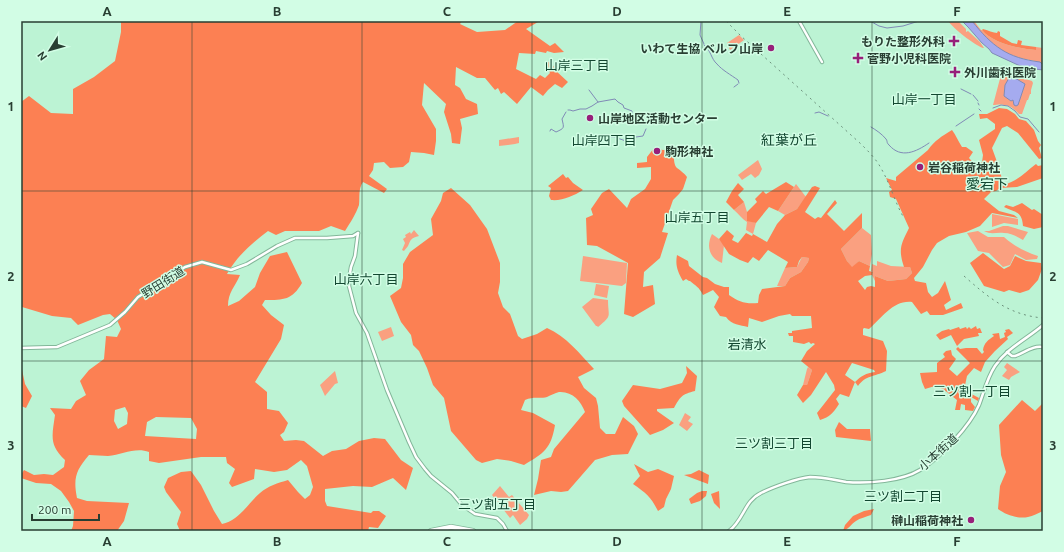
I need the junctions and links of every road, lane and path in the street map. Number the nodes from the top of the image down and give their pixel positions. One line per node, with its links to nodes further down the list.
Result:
1 (799, 21): 2 (street)
2 (822, 62)
3 (1043, 325): 6 (street, 小本街道)
4 (1043, 347): 6 (street)
5 (21, 348): 11 (street, 野田街道)
6 (1007, 352): 12 (street, 小本街道)
7 (431, 531): 10 (highway)
8 (441, 531): 9 (highway)
9 (464, 531)
10 (473, 531)
11 (507, 531)
12 (729, 531)

